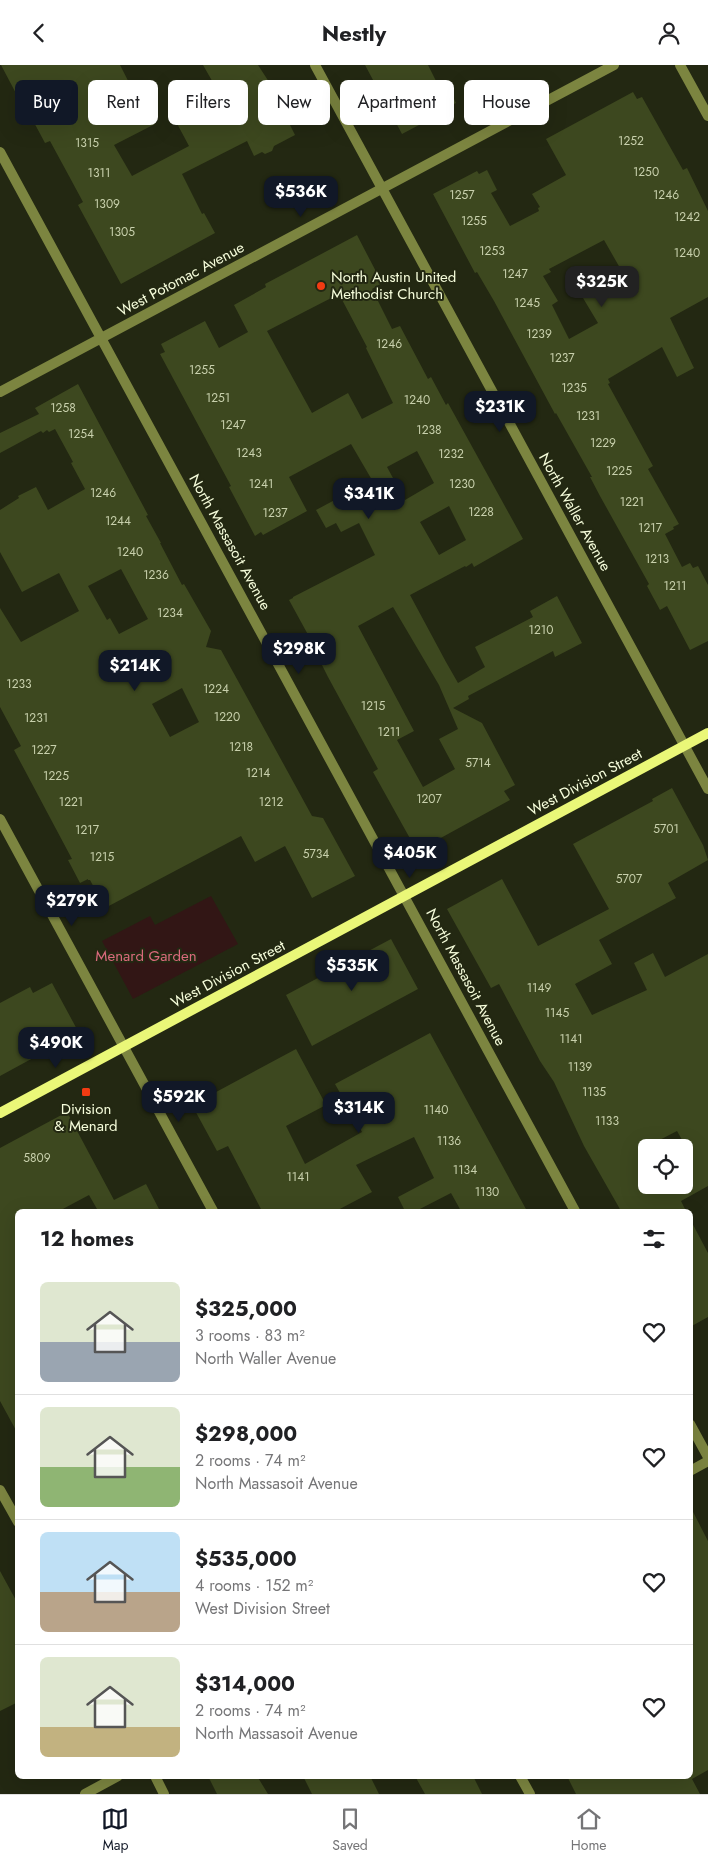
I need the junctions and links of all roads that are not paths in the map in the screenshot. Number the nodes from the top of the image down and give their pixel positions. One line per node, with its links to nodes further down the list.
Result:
1 (315, 65): 6 (street, North Waller Avenue)
2 (614, 65): 6 (street, West Potomac Avenue)
3 (680, 65): 4 (street)
4 (708, 116)
5 (0, 152): 7 (street, North Massasoit Avenue)
6 (382, 189): 7 (street, West Potomac Avenue); 10 (street, North Waller Avenue)
7 (101, 339): 8 (street, West Potomac Avenue); 13 (street, North Massasoit Avenue)
8 (0, 392)
9 (708, 733): 10 (main road, West Division Street)
10 (685, 746): 11 (street, North Waller Avenue); 13 (main road, West Division Street)
11 (708, 789)
12 (0, 819): 14 (street)
13 (405, 895): 14 (main road, West Division Street); 17 (street, North Massasoit Avenue)
14 (123, 1047): 15 (main road, West Division Street); 16 (street)
15 (0, 1113)
16 (212, 1209)
17 (574, 1209)
18 (693, 1430): 19 (street)
19 (708, 1457)
20 (708, 1461): 21 (street)
21 (693, 1469)
22 (0, 1490): 23 (street)
23 (15, 1517)
24 (112, 1779): 27 (street)
25 (156, 1779): 28 (street)
26 (522, 1779): 29 (street)
27 (85, 1794)
28 (164, 1794)
29 (530, 1794)

